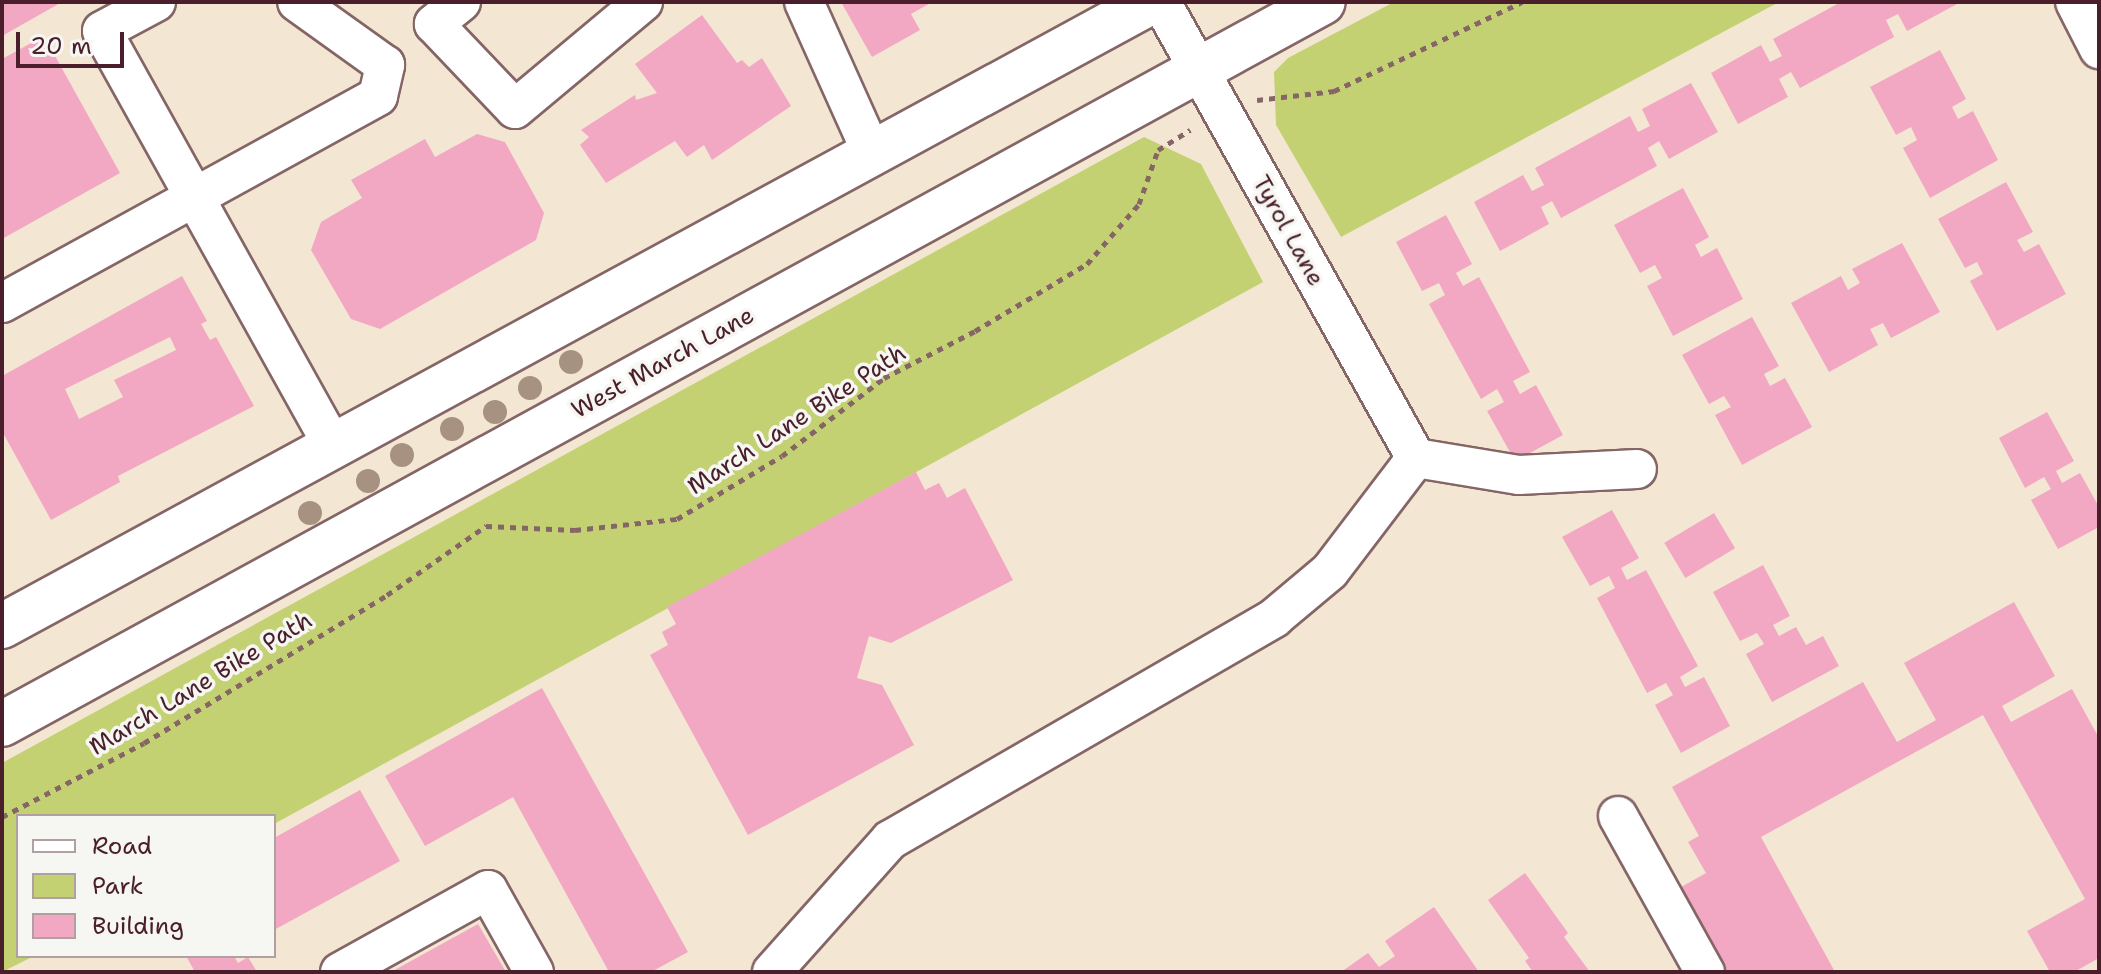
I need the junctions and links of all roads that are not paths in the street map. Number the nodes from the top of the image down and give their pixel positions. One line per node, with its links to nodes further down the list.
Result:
1 (156, 2): 13 (street)
2 (297, 2): 13 (street)
3 (461, 2): 4 (street)
4 (643, 2)
5 (804, 2): 12 (street)
6 (1151, 2): 12 (main road)
7 (1161, 2): 11 (street, Tyrol Lane)
8 (1323, 2): 11 (main road, West March Lane)
9 (2075, 2): 10 (street)
10 (2099, 49)
11 (1197, 68): 16 (street, Tyrol Lane); 19 (main road, West March Lane)
12 (872, 153): 15 (main road)
13 (193, 197): 14 (street); 15 (street)
14 (2, 303)
15 (333, 446): 18 (main road)
16 (1416, 458): 17 (street); 23 (street)
17 (1637, 469)
18 (2, 626)
19 (2, 724)
20 (1618, 816): 24 (street)
21 (340, 972): 22 (street)
22 (534, 972)
23 (772, 972)
24 (1705, 972)

